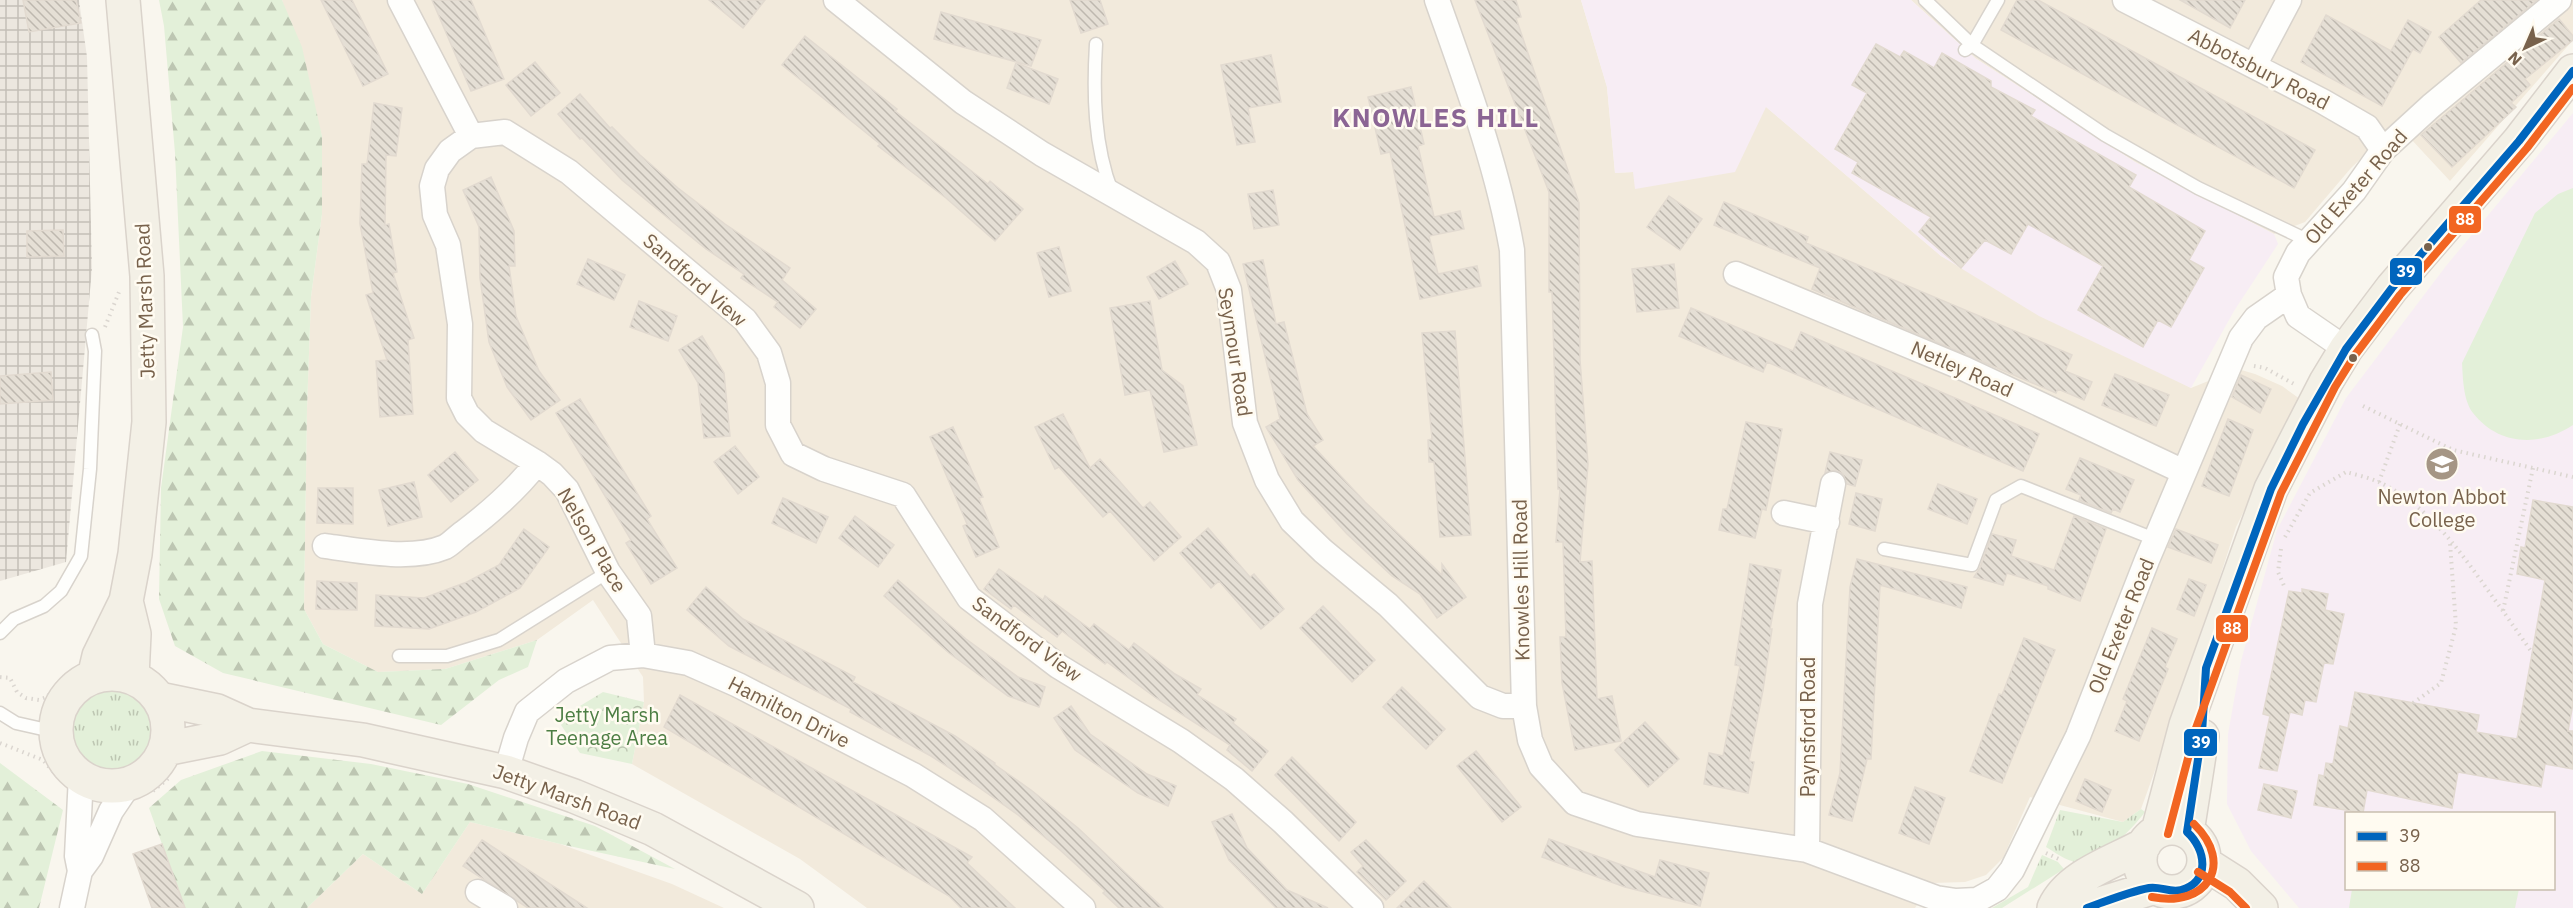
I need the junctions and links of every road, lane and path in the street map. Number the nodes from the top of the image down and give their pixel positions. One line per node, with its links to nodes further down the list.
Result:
1 (123, 0): 19 (main road, Jetty Marsh Road)
2 (400, 0): 14 (street)
3 (836, 0): 16 (street, Seymour Road)
4 (1437, 0): 54 (street, Knowles Hill Road)
5 (1925, 0): 11 (lane)
6 (1998, 0): 11 (lane)
7 (2125, 0): 12 (street, Abbotsbury Road)
8 (2289, 0): 12 (street)
9 (2559, 0): 15 (street, Old Exeter Road)
10 (1096, 44): 16 (lane)
11 (1969, 47): 17 (lane)
12 (2254, 66): 15 (street, Abbotsbury Road)
13 (2573, 71): 22 (main road)
14 (471, 136): 28 (street, Nelson Place); 73 (street, Sandford View)
15 (2383, 150): 17 (street, Old Exeter Road)
16 (1113, 196): 54 (street, Seymour Road)
17 (2309, 241): 20 (street, Old Exeter Road)
18 (1736, 274): 30 (street, Netley Road)
19 (147, 276): 23 (path); 42 (main road, Jetty Marsh Road)
20 (2289, 295): 22 (street); 30 (street, Old Exeter Road)
21 (92, 335): 23 (lane)
22 (2346, 349): 62 (main road)
23 (95, 351): 44 (lane)
24 (2265, 368): 25 (path)
25 (2300, 387)
26 (2363, 406): 27 (path)
27 (2400, 424): 29 (path); 32 (path)
28 (537, 463): 38 (street); 40 (street, Nelson Place)
29 (2533, 468): 31 (path); 43 (path)
30 (2184, 472): 36 (street, Old Exeter Road)
31 (2573, 477)
32 (2379, 482): 37 (path); 41 (path)
33 (1833, 484): 35 (street, Paynsford Road)
34 (1784, 513): 35 (street)
35 (1827, 522): 63 (street, Paynsford Road)
36 (2157, 540): 39 (lane); 68 (street, Old Exeter Road)
37 (2450, 540): 43 (path); 53 (path)
38 (325, 546)
39 (1884, 549)
40 (608, 572): 46 (lane); 47 (street, Nelson Place)
41 (2285, 588)
42 (126, 601): 49 (main road, Jetty Marsh Road); 50 (main road, Jetty Marsh Road)
43 (2503, 611): 45 (path)
44 (0, 633)
45 (2533, 654)
46 (399, 656)
47 (643, 656): 59 (street, Hamilton Drive); 72 (street, Hamilton Drive)
48 (0, 677): 51 (path)
49 (94, 677): 50 (main road); 57 (main road)
50 (132, 677): 52 (main road)
51 (10, 678)
52 (159, 699): 56 (main road, Jetty Marsh Road); 58 (main road)
53 (2413, 703)
54 (1524, 706): 63 (street, Knowles Hill Road)
55 (0, 713): 57 (lane)
56 (248, 725): 58 (main road); 59 (main road, Jetty Marsh Road)
57 (56, 732): 60 (main road)
58 (170, 762): 61 (main road); 61 (path)
59 (506, 772): 71 (main road, Jetty Marsh Road)
60 (81, 776): 61 (main road); 65 (street)
61 (138, 790): 65 (street)
62 (2163, 836): 64 (main road); 66 (main road); 74 (main road)
63 (1807, 850): 68 (street, Knowles Hill Road)
64 (2204, 863): 66 (main road); 77 (main road)
65 (80, 871): 69 (street)
66 (2165, 889): 75 (main road); 76 (main road)
67 (478, 892): 70 (street)
68 (1915, 892)
69 (72, 908)
70 (505, 908)
71 (796, 908)
72 (1083, 908)
73 (1371, 908)
74 (2054, 908)
75 (2087, 908)
76 (2205, 908)
77 (2261, 908)

